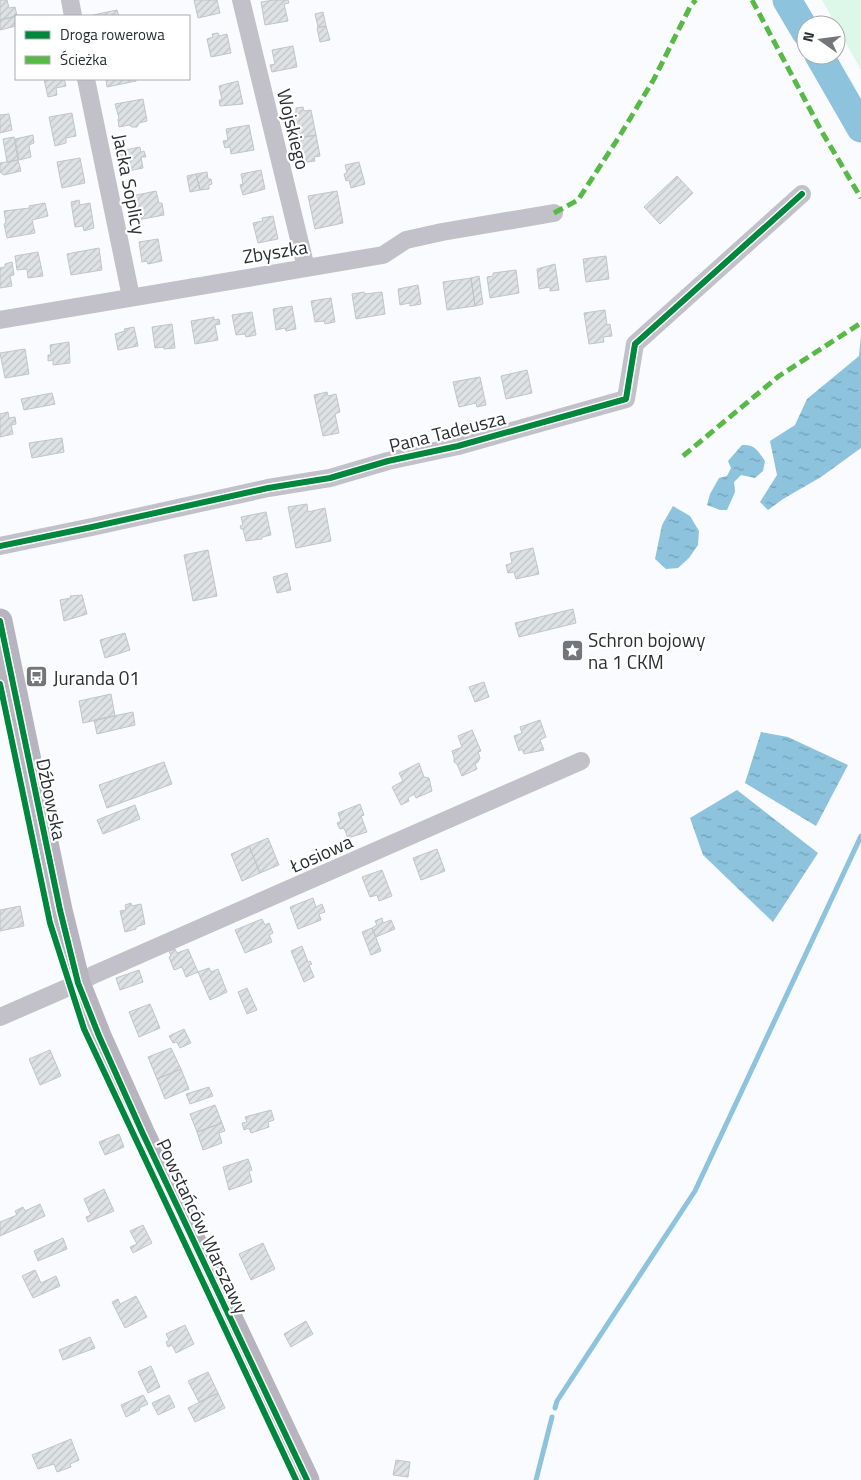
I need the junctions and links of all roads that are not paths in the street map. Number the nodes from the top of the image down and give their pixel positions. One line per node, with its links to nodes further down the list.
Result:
1 (70, 0): 3 (street)
2 (241, 0): 7 (street, Wojskiego)
3 (74, 15)
4 (86, 80): 8 (street, Jacka Soplicy)
5 (802, 194): 10 (street, Pana Tadeusza)
6 (554, 213): 7 (street, Zbyszka)
7 (306, 268): 8 (street, Zbyszka)
8 (131, 297): 9 (street, Zbyszka)
9 (0, 320)
10 (0, 546)
11 (0, 621): 12 (main road, Dźbowska)
12 (4, 660): 14 (main road, Dźbowska)
13 (581, 761): 14 (street, Łosiowa)
14 (78, 983): 15 (street, Łosiowa); 16 (main road, Powstańców Warszawy)
15 (0, 1018)
16 (307, 1480)

